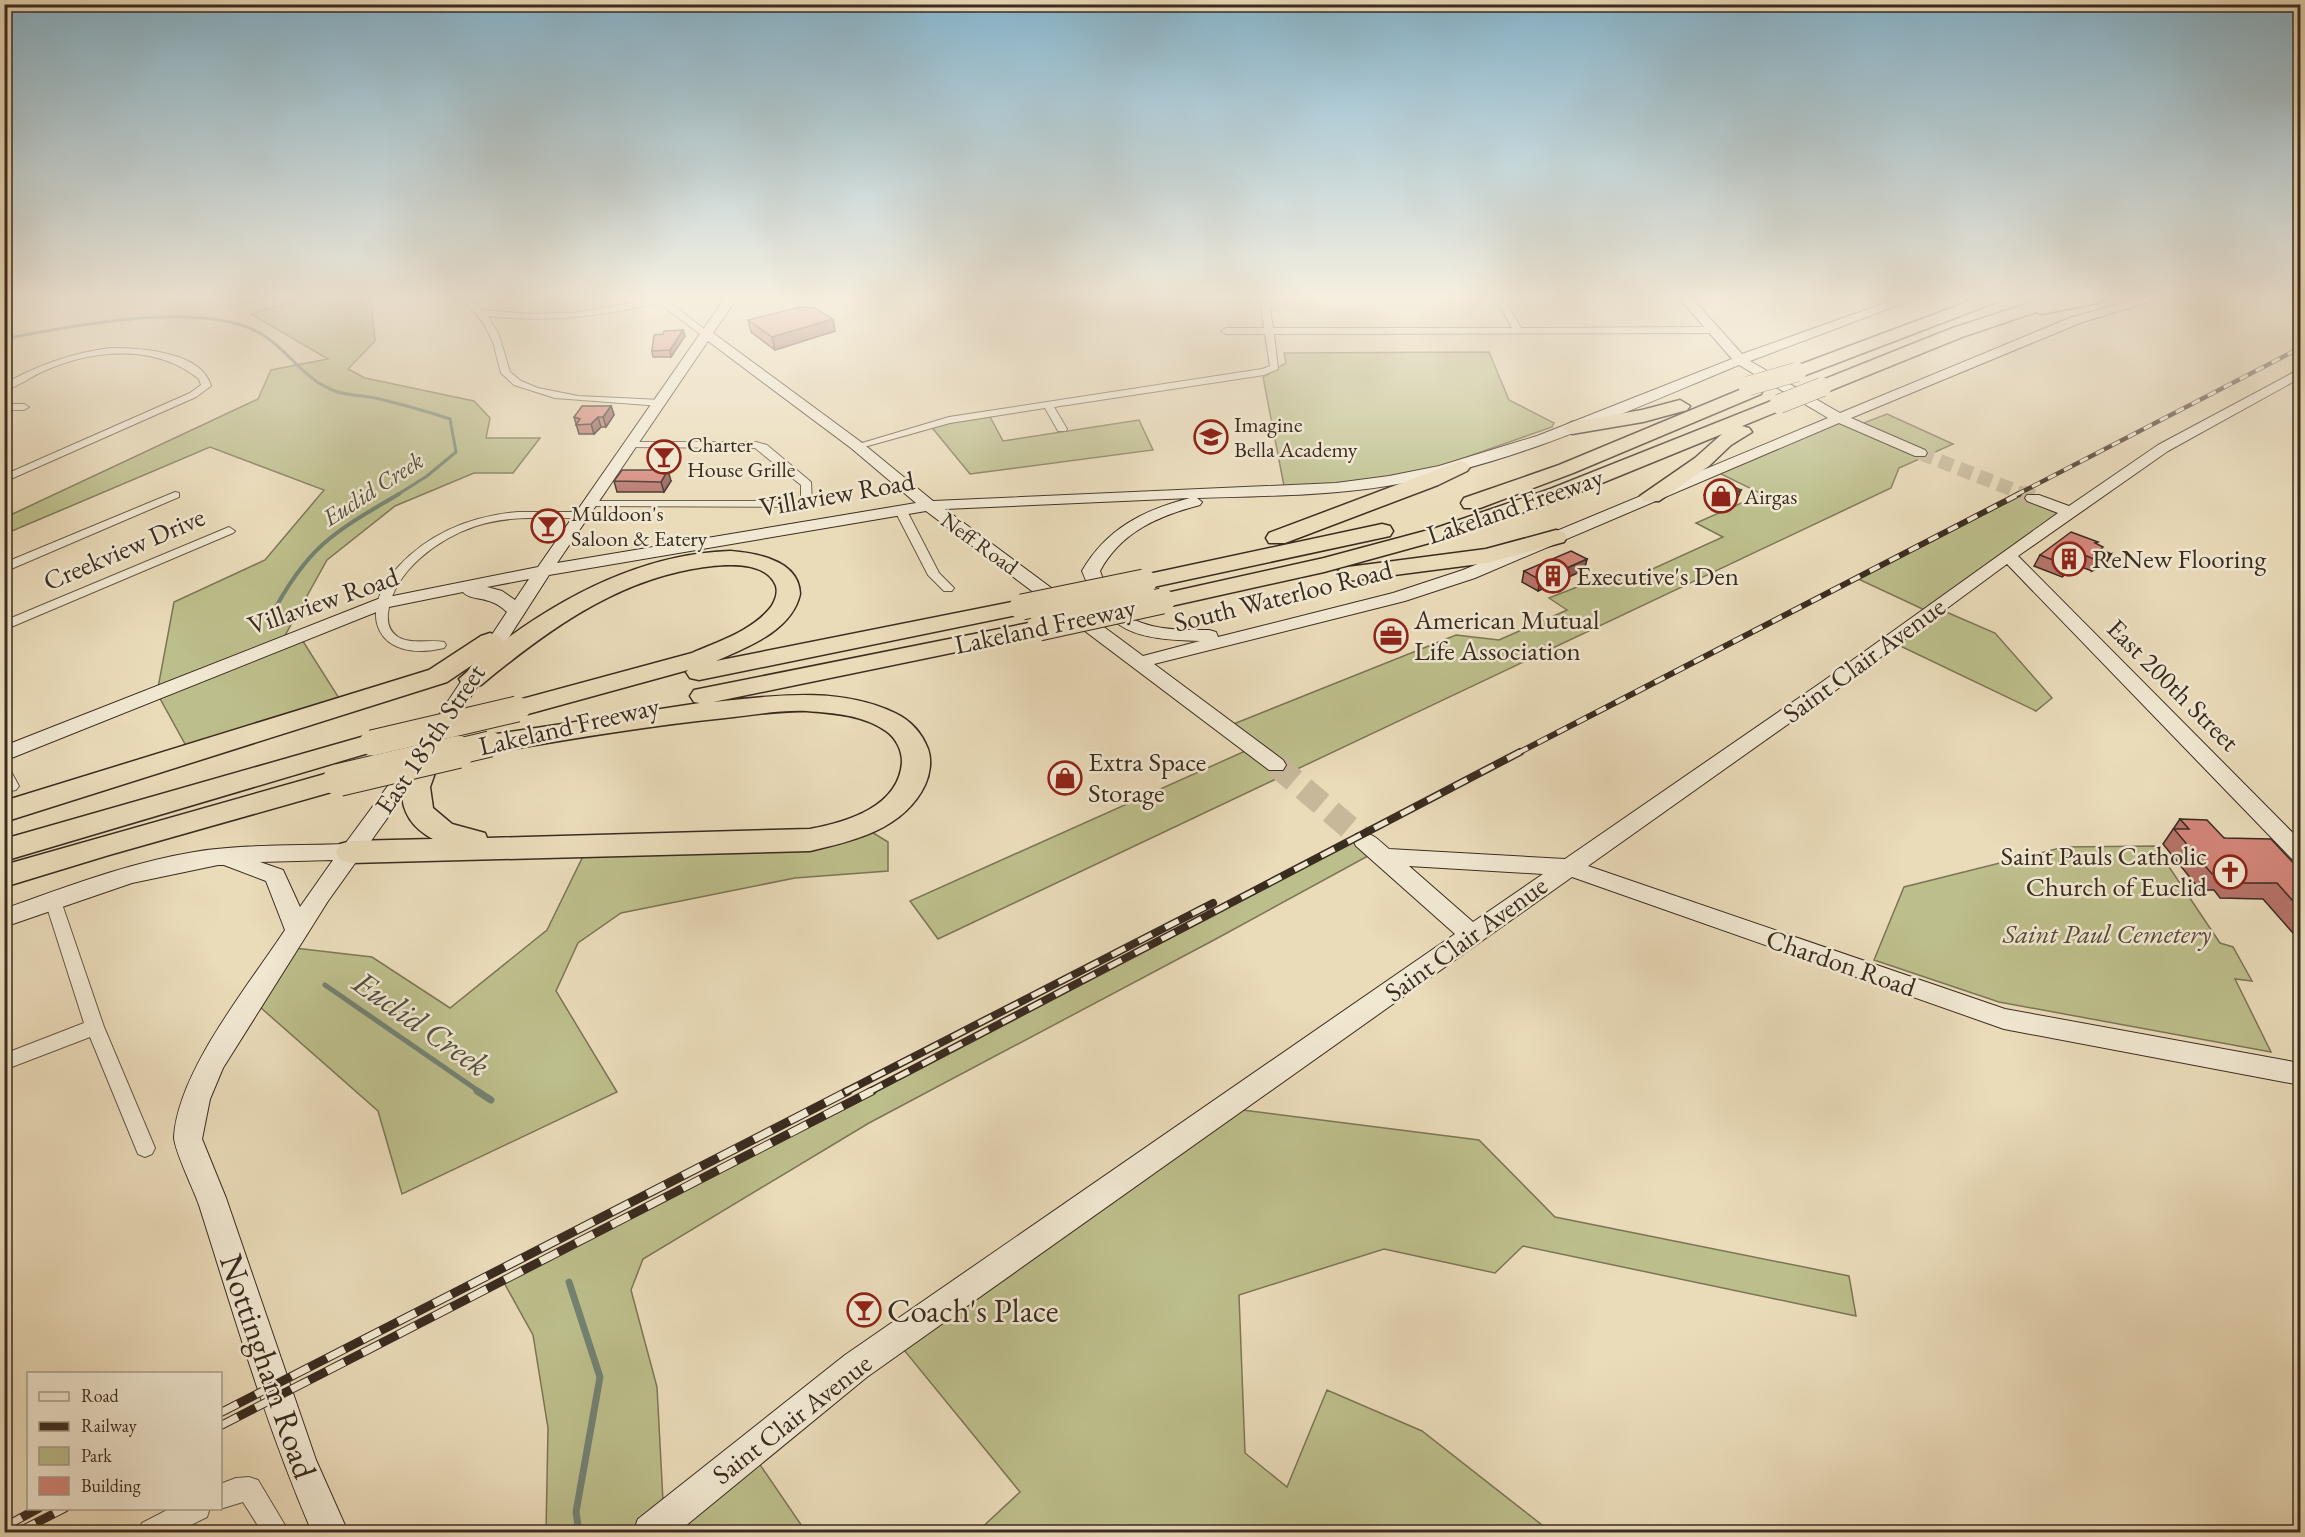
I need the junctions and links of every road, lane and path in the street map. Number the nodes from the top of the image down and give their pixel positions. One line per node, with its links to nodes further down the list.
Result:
1 (36, 370): 13 (street)
2 (193, 370): 27 (street)
3 (505, 370): 15 (street)
4 (684, 370): 15 (street, East 185th Street)
5 (754, 370): 24 (street, Neff Road)
6 (1269, 370): 16 (street)
7 (1716, 370): 21 (street, Villaview Road)
8 (1757, 370): 20 (street)
9 (1803, 370): 14 (highway, Lakeland Freeway, bridge)
10 (1865, 370): 19 (highway, bridge)
11 (1956, 370): 20 (street, South Waterloo Road)
12 (2301, 373): 35 (street, Saint Clair Avenue)
13 (4, 388)
14 (1751, 388): 21 (highway); 41 (highway, Lakeland Freeway)
15 (661, 403): 23 (street, East 185th Street)
16 (1048, 405): 22 (street); 24 (street)
17 (4, 407): 18 (street)
18 (24, 407)
19 (1782, 407): 30 (highway); 45 (highway, Lakeland Freeway)
20 (1839, 418): 25 (street); 30 (street, South Waterloo Road)
21 (1572, 428): 26 (street, Villaview Road)
22 (1062, 429)
23 (632, 445): 34 (street, East 185th Street); 34 (street)
24 (857, 446): 32 (street, Neff Road)
25 (1920, 453)
26 (1460, 467): 28 (street, Villaview Road); 41 (highway)
27 (4, 479)
28 (1236, 492): 32 (street, Villaview Road); 48 (street)
29 (175, 495): 39 (street)
30 (1651, 496): 37 (street, South Waterloo Road)
31 (2033, 498): 35 (street)
32 (928, 506): 33 (street, Villaview Road); 50 (street, Neff Road)
33 (900, 509): 40 (street, Villaview Road); 42 (street)
34 (586, 510): 40 (street, East 185th Street); 44 (street)
35 (2070, 512): 38 (street, Saint Clair Avenue)
36 (229, 531): 47 (street, Creekview Drive)
37 (1556, 537): 45 (highway); 48 (street, South Waterloo Road)
38 (2008, 555): 63 (street, East 200th Street); 66 (street, Saint Clair Avenue)
39 (4, 568)
40 (543, 571): 43 (street, Villaview Road); 46 (street, East 185th Street)
41 (1156, 580): 52 (highway, Lakeland Freeway, bridge)
42 (948, 588)
43 (434, 593): 44 (street, Villaview Road); 46 (street)
44 (384, 603): 49 (street); 55 (street, Villaview Road)
45 (1163, 603): 54 (highway, Lakeland Freeway, bridge)
46 (508, 622): 51 (street, East 185th Street); 58 (highway)
47 (4, 626)
48 (1263, 629): 50 (street, South Waterloo Road)
49 (439, 645)
50 (1140, 662): 56 (street, Neff Road)
51 (472, 679): 52 (highway); 53 (street, East 185th Street)
52 (517, 709): 61 (highway, Lakeland Freeway, bridge)
53 (434, 738): 60 (highway); 62 (street, East 185th Street)
54 (490, 744): 60 (highway); 67 (highway, Lakeland Freeway, bridge)
55 (4, 754)
56 (1276, 765)
57 (4, 771): 58 (street)
58 (8, 799)
59 (1364, 840): 64 (street)
60 (514, 848): 62 (highway)
61 (4, 850)
62 (351, 852): 65 (street); 70 (street, East 185th Street)
63 (2301, 853)
64 (1383, 857): 66 (street, Chardon Road); 71 (street)
65 (210, 859): 68 (street); 70 (street)
66 (1567, 867): 71 (street, Saint Clair Avenue); 74 (street, Chardon Road)
67 (4, 876)
68 (53, 901): 69 (street); 72 (street)
69 (4, 918)
70 (297, 930): 76 (street, East 185th Street)
71 (1473, 936): 82 (street, Saint Clair Avenue)
72 (95, 1027): 73 (street); 75 (street)
73 (4, 1062)
74 (2301, 1074)
75 (145, 1148)
76 (211, 1198): 81 (street, Nottingham Road)
77 (222, 1496): 80 (street)
78 (196, 1510): 79 (street)
79 (151, 1533)
80 (276, 1533)
81 (330, 1533)
82 (651, 1533)

